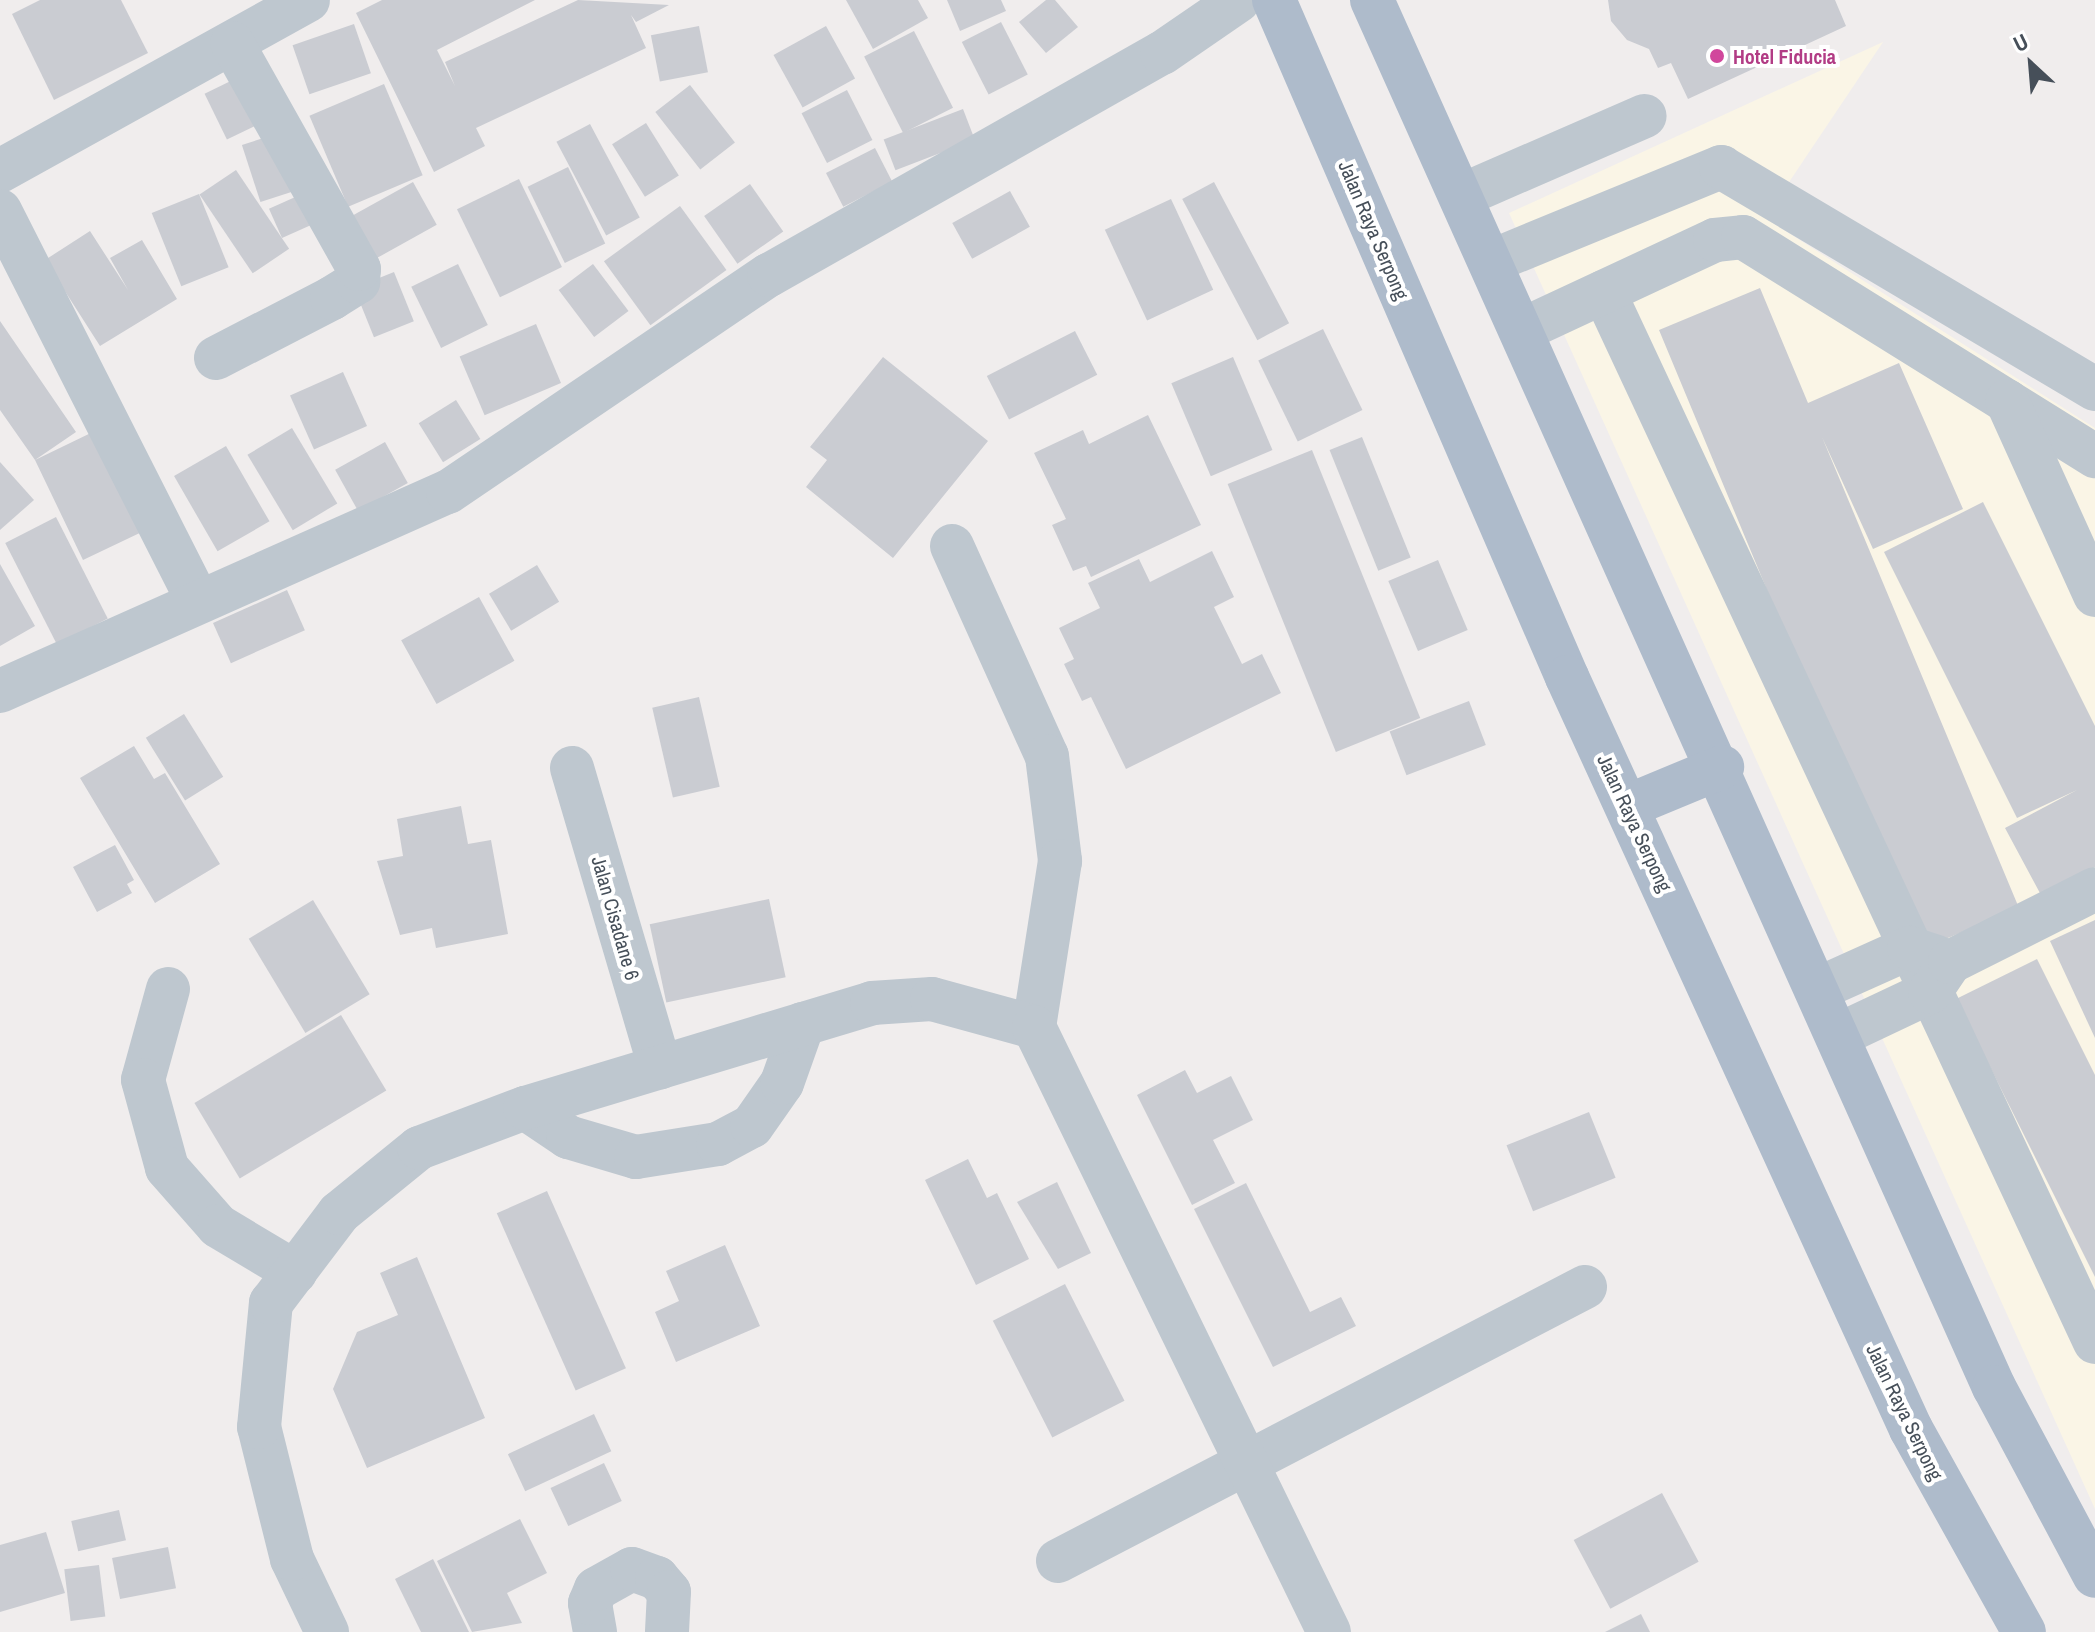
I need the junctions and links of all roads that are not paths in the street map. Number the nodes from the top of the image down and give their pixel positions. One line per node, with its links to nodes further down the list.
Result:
1 (308, 0): 5 (street)
2 (1239, 0): 19 (street)
3 (1274, 0): 23 (main road, Jalan Raya Serpong)
4 (1372, 0): 8 (main road)
5 (232, 43): 7 (street); 13 (street)
6 (1645, 116): 8 (street)
7 (0, 171)
8 (1463, 195): 10 (main road)
9 (0, 211): 19 (street)
10 (1492, 261): 12 (main road); 14 (street)
11 (1604, 292): 12 (street); 15 (street); 25 (street)
12 (1522, 330): 21 (main road)
13 (216, 358)
14 (2095, 389)
15 (2007, 401): 16 (street); 18 (street)
16 (2095, 456)
17 (952, 546): 30 (street)
18 (2095, 595)
19 (198, 602): 20 (street)
20 (0, 691)
21 (1722, 767): 23 (main road); 27 (main road)
22 (572, 768): 32 (street, Jalan Cisadane 6)
23 (1628, 806): 44 (main road, Jalan Raya Serpong)
24 (2095, 889): 26 (street)
25 (1909, 948): 26 (street); 27 (street)
26 (1940, 977): 31 (street); 36 (street)
27 (1820, 988): 31 (main road)
28 (168, 989): 34 (street)
29 (803, 1024): 30 (street); 32 (street); 33 (street)
30 (1034, 1027): 37 (street)
31 (1839, 1035): 39 (main road)
32 (660, 1067): 33 (street)
33 (525, 1108): 34 (street)
34 (295, 1272): 40 (street)
35 (1585, 1287): 37 (street)
36 (2095, 1342)
37 (1245, 1464): 38 (street); 43 (street)
38 (1058, 1561)
39 (2095, 1576)
40 (327, 1632)
41 (595, 1632): 42 (street)
42 (667, 1632)
43 (1329, 1632)
44 (2024, 1632)

